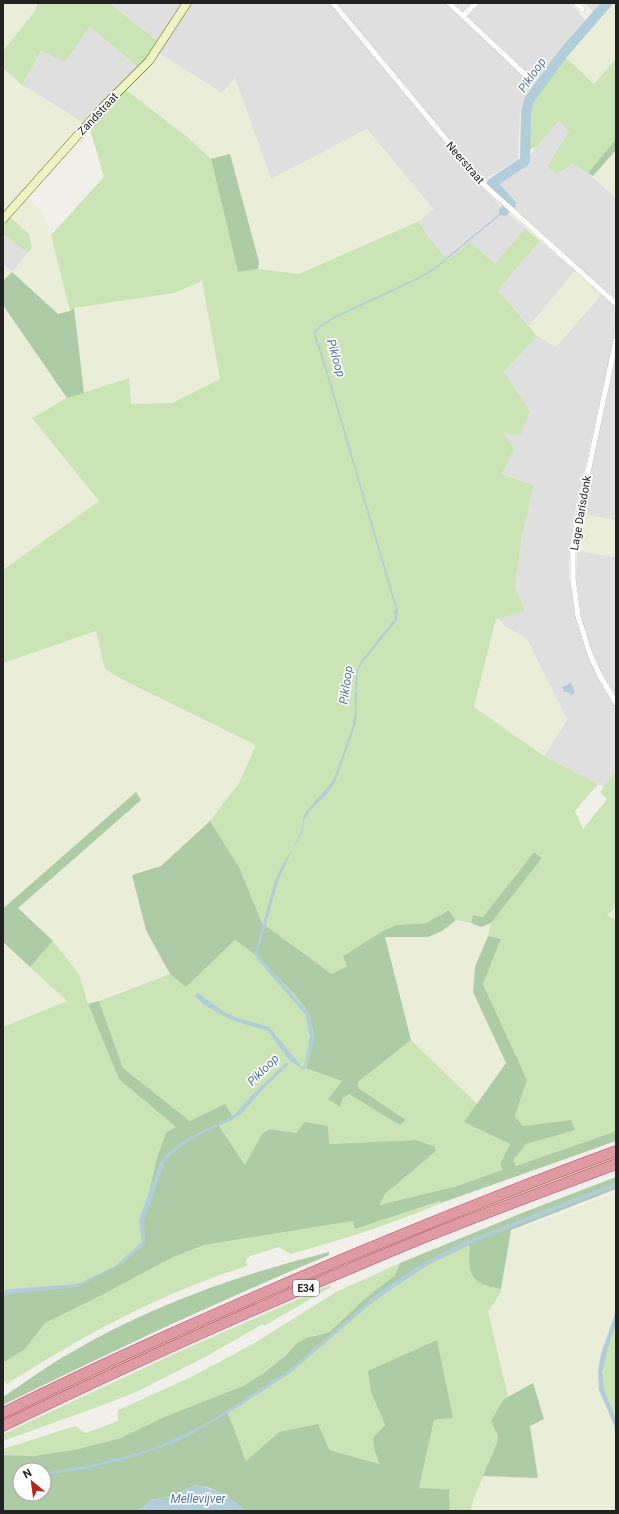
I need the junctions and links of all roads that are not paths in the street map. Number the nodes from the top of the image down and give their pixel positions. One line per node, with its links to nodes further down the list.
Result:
1 (187, 3): 9 (street, Zandstraat)
2 (333, 3): 10 (street, Neerstraat)
3 (449, 3): 7 (street)
4 (476, 3): 7 (street)
5 (576, 3): 6 (street)
6 (582, 9)
7 (464, 16): 8 (street)
8 (532, 81)
9 (3, 220)
10 (616, 304)
11 (616, 340): 12 (street, Lage Darisdonk)
12 (616, 703)
13 (616, 1152): 15 (highway, E34)
14 (616, 1164): 16 (highway, E34)
15 (3, 1413)
16 (3, 1426)

